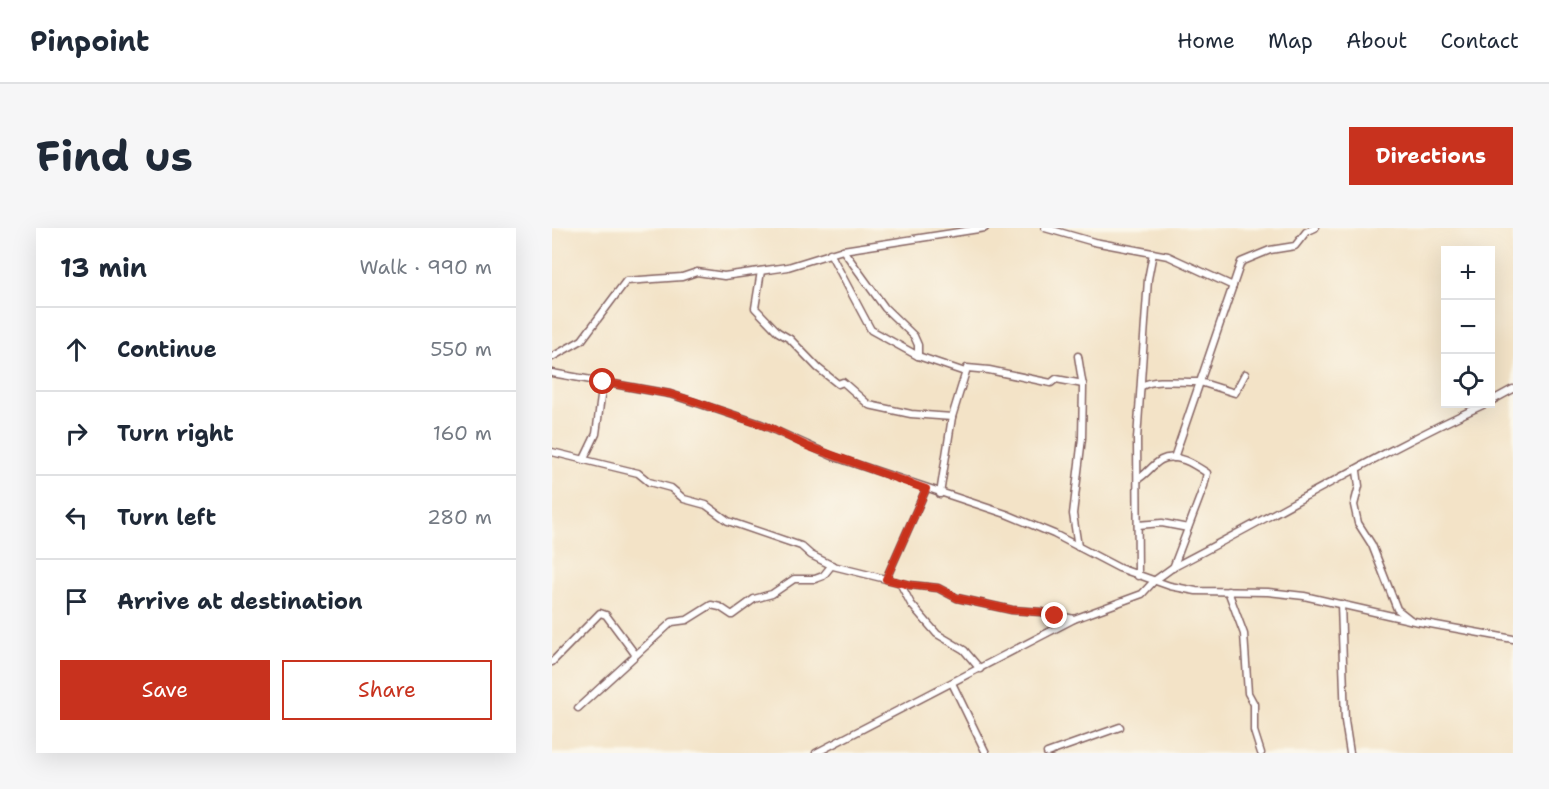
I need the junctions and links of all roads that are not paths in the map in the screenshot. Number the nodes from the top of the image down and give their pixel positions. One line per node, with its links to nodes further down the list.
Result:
1 (985, 228): 4 (street)
2 (1045, 228): 6 (street)
3 (1315, 228): 8 (street)
4 (843, 250): 5 (street); 9 (street)
5 (830, 253): 7 (street); 9 (street)
6 (1153, 253): 8 (street); 18 (street)
7 (761, 270): 11 (street); 22 (street)
8 (1233, 286): 16 (street)
9 (918, 356): 12 (street)
10 (1078, 356): 17 (street)
11 (552, 357)
12 (965, 372): 17 (street); 22 (street)
13 (552, 373): 15 (street)
14 (1245, 374): 16 (street)
15 (603, 382): 25 (street); 28 (street)
16 (1200, 382): 18 (street); 24 (street)
17 (1083, 384): 32 (street)
18 (1142, 386): 27 (street)
19 (1513, 389): 20 (street)
20 (1495, 399)
21 (1476, 408): 26 (street)
22 (952, 417): 29 (street)
23 (552, 452): 25 (street)
24 (1174, 458): 27 (street); 31 (street)
25 (584, 459): 33 (street)
26 (1357, 471): 34 (street); 42 (street)
27 (1138, 479): 30 (street)
28 (926, 489): 29 (street); 36 (street)
29 (940, 494): 32 (street)
30 (1138, 525): 31 (street); 35 (street)
31 (1188, 528): 34 (street)
32 (1078, 548): 35 (street)
33 (832, 565): 36 (street); 44 (street)
34 (1172, 568): 37 (street)
35 (1138, 576): 37 (street)
36 (886, 579): 38 (street)
37 (1154, 581): 39 (street); 41 (street)
38 (900, 583): 41 (street); 46 (street)
39 (1228, 591): 40 (street); 53 (street)
40 (1341, 604): 42 (street); 54 (street)
41 (1074, 619): 46 (street)
42 (1411, 621): 43 (street)
43 (1513, 639)
44 (635, 654): 45 (street); 48 (street)
45 (552, 662)
46 (980, 669): 47 (street)
47 (952, 683): 50 (street); 51 (street)
48 (578, 708)
49 (1120, 727): 52 (street)
50 (816, 753)
51 (986, 753)
52 (1047, 753)
53 (1262, 753)
54 (1350, 753)

